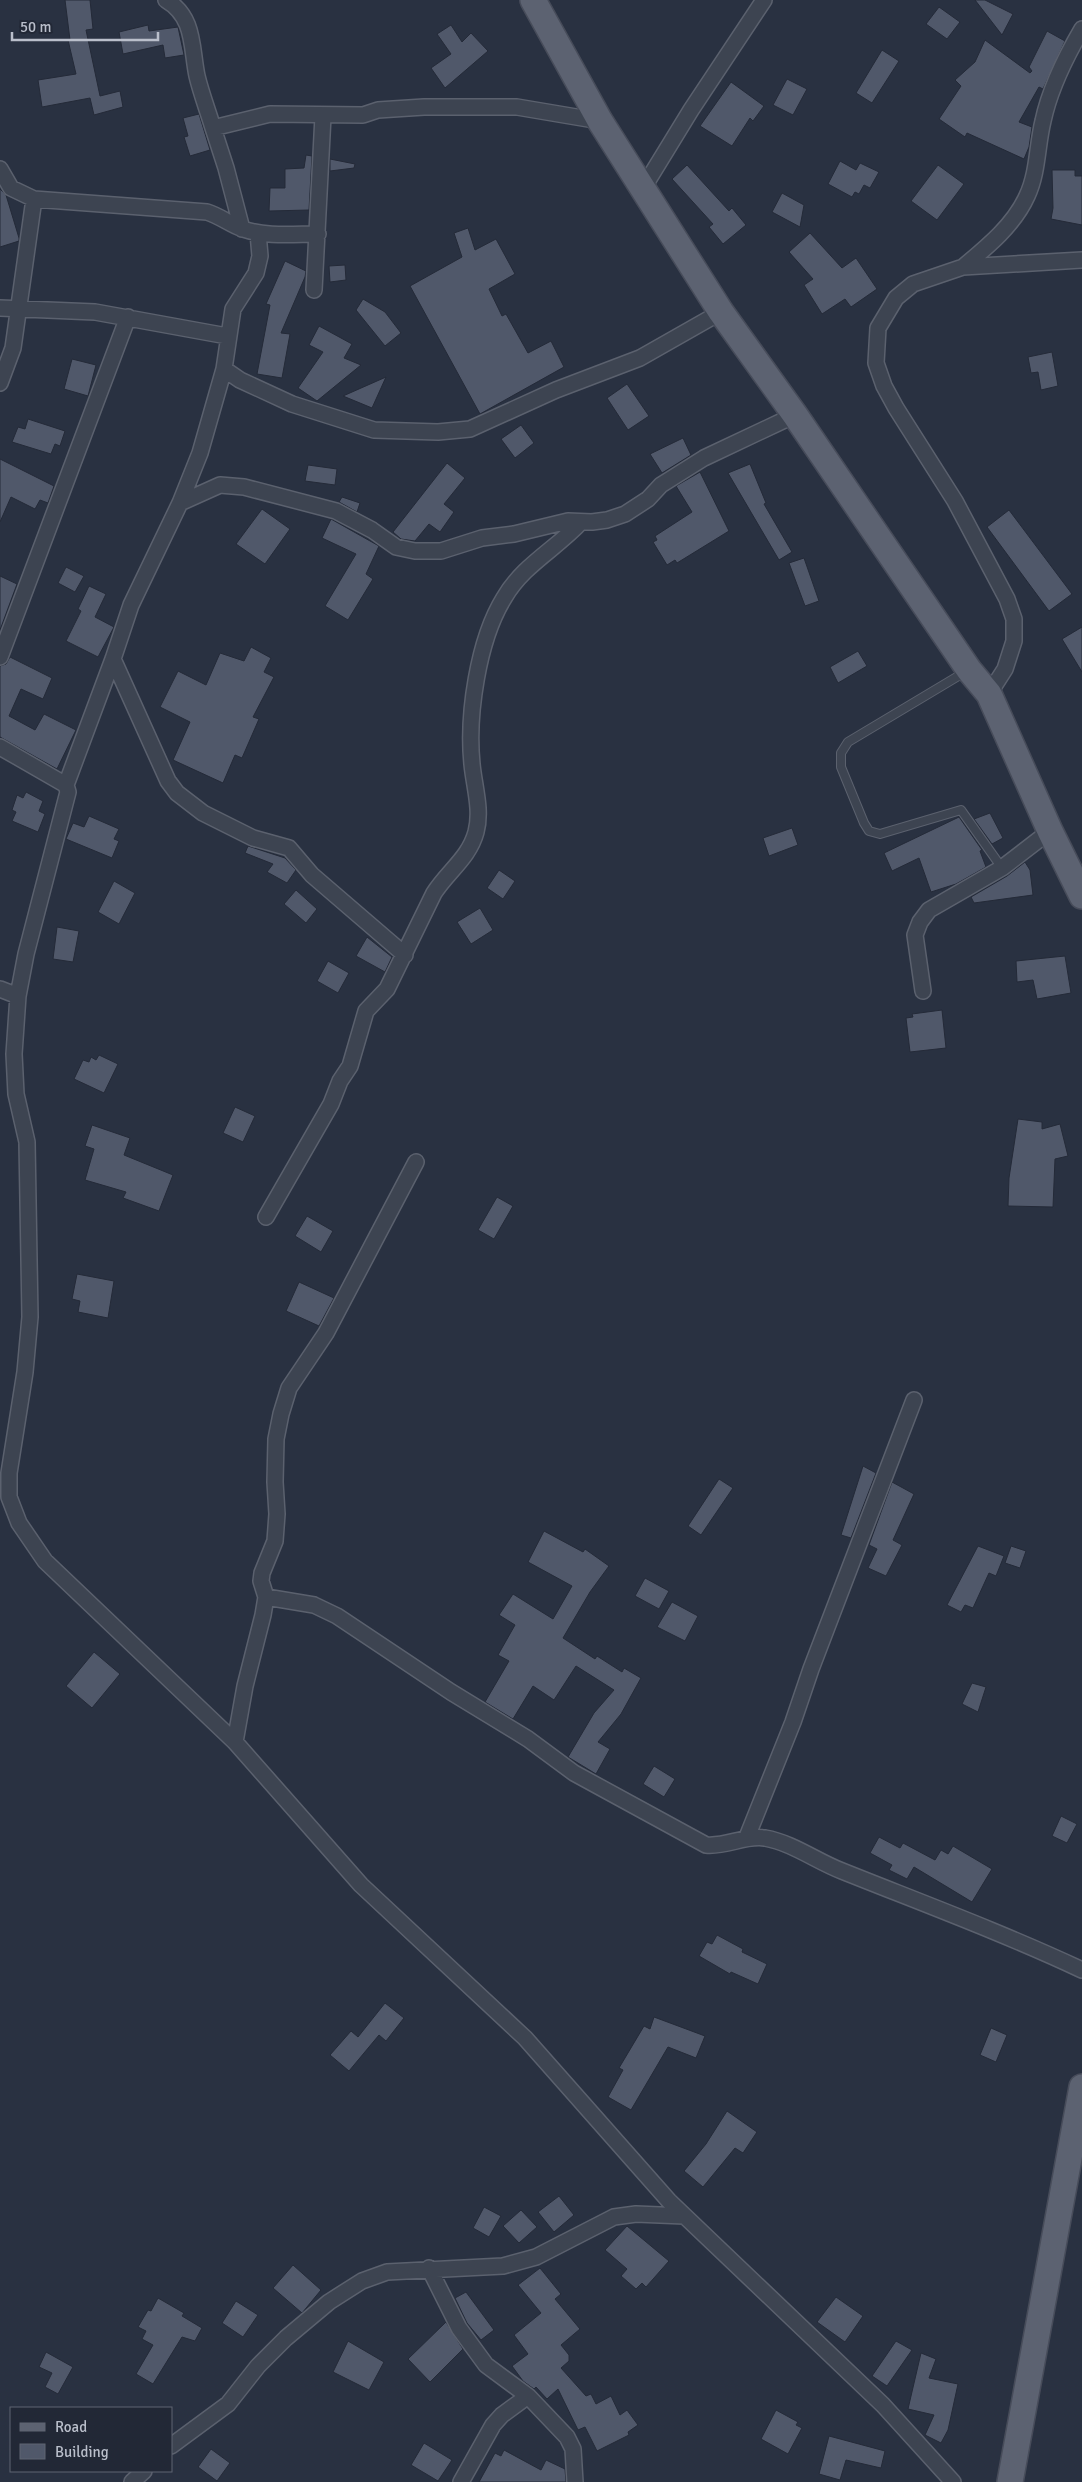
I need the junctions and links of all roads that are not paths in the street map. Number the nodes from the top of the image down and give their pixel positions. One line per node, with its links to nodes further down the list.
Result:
1 (166, 0): 7 (street)
2 (533, 0): 6 (main road)
3 (764, 0): 9 (street)
4 (1082, 29): 15 (street)
5 (323, 116): 6 (street); 7 (street); 13 (street)
6 (600, 121): 9 (main road)
7 (213, 128): 11 (street)
8 (0, 169): 10 (street)
9 (642, 190): 19 (main road)
10 (34, 199): 11 (street); 18 (street)
11 (242, 229): 12 (street)
12 (258, 233): 13 (street); 21 (street)
13 (318, 234): 16 (street)
14 (1082, 260): 15 (street)
15 (963, 267): 30 (street)
16 (314, 290)
17 (0, 308): 18 (street)
18 (20, 308): 20 (street); 23 (street)
19 (721, 312): 22 (street); 24 (main road)
20 (128, 317): 21 (street); 27 (street)
21 (227, 336): 22 (street)
22 (224, 369): 25 (street)
23 (0, 383)
24 (795, 415): 26 (street); 29 (main road)
25 (180, 503): 26 (street); 28 (street)
26 (581, 522): 36 (street)
27 (0, 657)
28 (113, 659): 32 (street); 36 (street)
29 (969, 670): 30 (main road); 34 (lane)
30 (989, 694): 33 (main road)
31 (0, 747): 32 (street)
32 (66, 785): 39 (street)
33 (1050, 831): 34 (street); 35 (main road)
34 (1002, 868): 38 (street)
35 (1079, 880)
36 (405, 955): 41 (street)
37 (0, 990): 39 (street)
38 (923, 991)
39 (18, 996): 44 (street)
40 (416, 1162): 43 (street)
41 (266, 1217)
42 (914, 1400): 45 (street)
43 (266, 1597): 44 (street); 45 (street)
44 (235, 1742): 48 (street)
45 (747, 1837): 46 (street)
46 (1082, 1970)
47 (1082, 2087): 57 (main road)
48 (684, 2216): 49 (street); 56 (street)
49 (429, 2268): 50 (street); 51 (street)
50 (528, 2396): 54 (street); 55 (street)
51 (172, 2445)
52 (143, 2472): 53 (street)
53 (132, 2482)
54 (462, 2482)
55 (576, 2482)
56 (953, 2482)
57 (1010, 2482)

